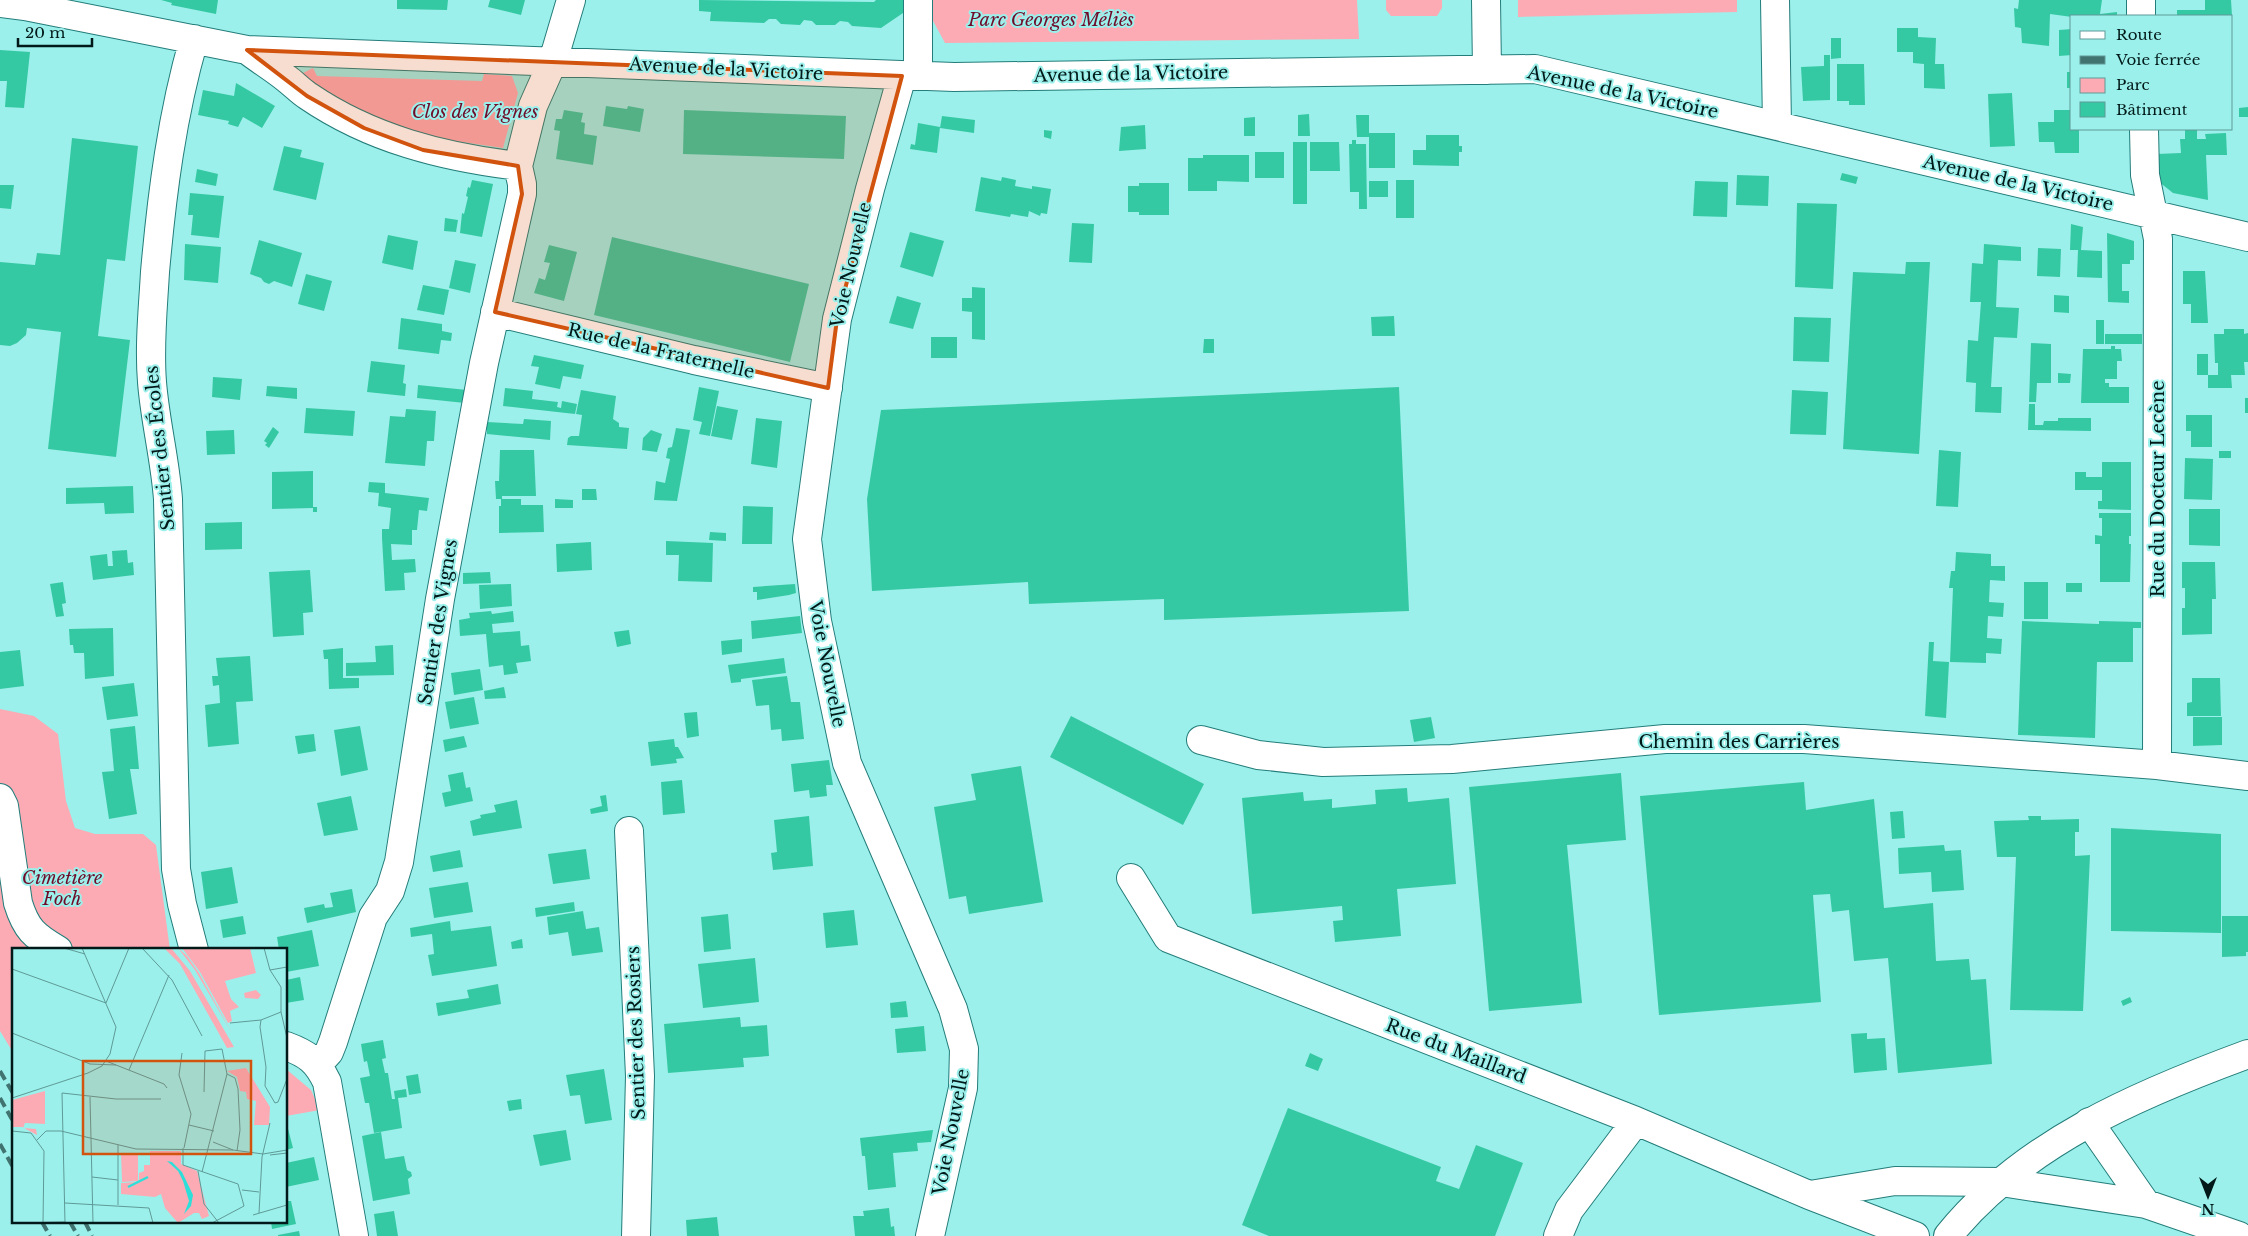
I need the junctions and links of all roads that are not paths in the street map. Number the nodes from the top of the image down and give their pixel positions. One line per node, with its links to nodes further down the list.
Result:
1 (572, 0): 10 (street, Sentier des Vignes)
2 (918, 0): 12 (street, Voie Nouvelle)
3 (1486, 0): 11 (street)
4 (1775, 0): 13 (street)
5 (2141, 0): 7 (street)
6 (17, 3): 8 (street, Avenue de la Victoire)
7 (2141, 15)
8 (194, 39): 9 (street, Avenue de la Victoire); 27 (street, Sentier des Écoles)
9 (247, 50): 10 (street, Avenue de la Victoire); 15 (street)
10 (553, 61): 12 (street, Avenue de la Victoire); 15 (street, Sentier des Vignes)
11 (1487, 70): 12 (street, Avenue de la Victoire); 13 (street, Avenue de la Victoire)
12 (910, 76): 19 (street, Voie Nouvelle)
13 (1777, 126): 16 (street, Avenue de la Victoire)
14 (2144, 130): 16 (street, Rue du Docteur Lecène)
15 (518, 166): 18 (street, Sentier des Vignes)
16 (2152, 213): 17 (street, Avenue de la Victoire); 21 (street, Rue du Docteur Lecène)
17 (2248, 236)
18 (495, 312): 19 (street, Rue de la Fraternelle); 30 (street, Sentier des Vignes)
19 (828, 388): 38 (street, Voie Nouvelle)
20 (1201, 740): 21 (street, Chemin des Carrières)
21 (2156, 765): 22 (street, Chemin des Carrières)
22 (2248, 776)
23 (0, 798): 26 (street)
24 (629, 831): 37 (street, Sentier des Rosiers)
25 (1130, 878): 31 (street, Rue du Maillard)
26 (54, 948)
27 (193, 948)
28 (288, 1047): 30 (street)
29 (2248, 1054): 32 (street)
30 (318, 1064): 36 (street)
31 (1636, 1121): 34 (street, Rue du Maillard); 39 (street)
32 (2089, 1122): 33 (street); 35 (street)
33 (2001, 1182): 34 (street); 35 (street); 41 (street)
34 (1809, 1195): 40 (street, Rue du Maillard)
35 (2146, 1204): 42 (street)
36 (354, 1236)
37 (636, 1236)
38 (930, 1236)
39 (1558, 1236)
40 (1916, 1236)
41 (1948, 1236)
42 (2239, 1236)

